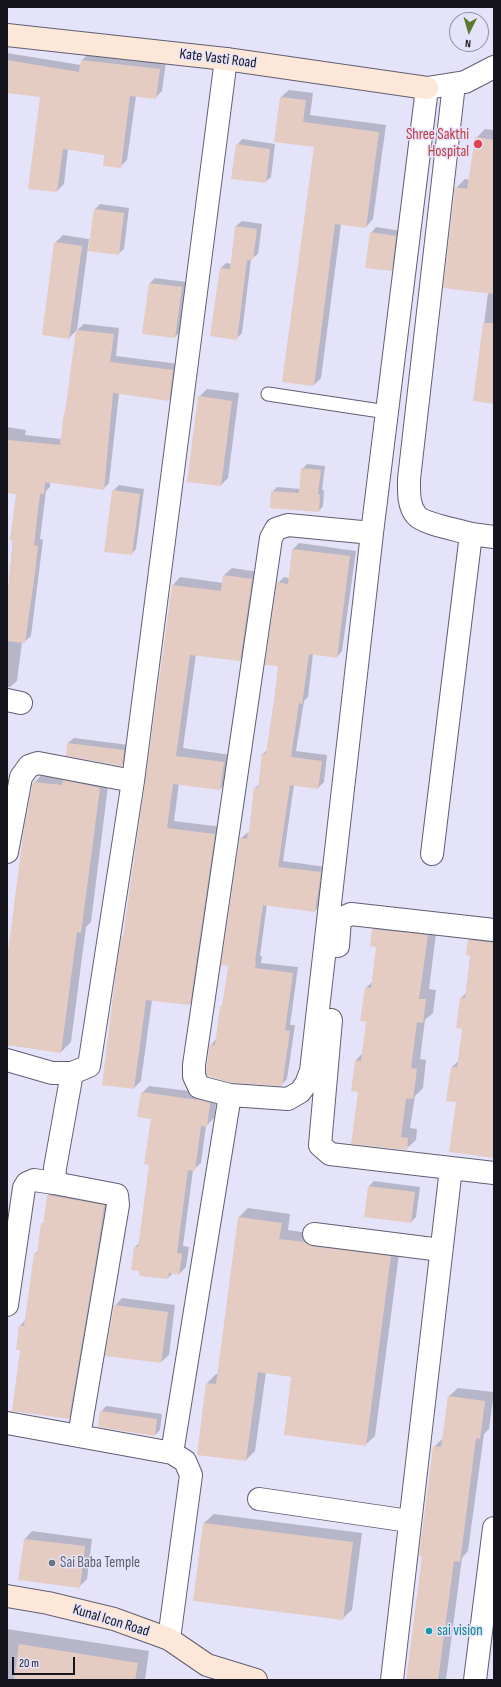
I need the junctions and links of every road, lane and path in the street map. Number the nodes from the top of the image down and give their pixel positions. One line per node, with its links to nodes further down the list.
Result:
1 (7, 35): 2 (street, Kate Vasti Road)
2 (226, 59): 5 (street, Kate Vasti Road); 11 (street)
3 (493, 69): 4 (street)
4 (454, 84): 5 (street); 9 (street)
5 (428, 88): 7 (street)
6 (268, 394): 7 (lane)
7 (387, 412): 8 (street)
8 (372, 533): 17 (street); 17 (street)
9 (471, 534): 10 (street); 13 (street)
10 (494, 537)
11 (133, 781): 12 (street); 16 (street)
12 (7, 852)
13 (432, 854)
14 (494, 930): 18 (street)
15 (7, 1060): 16 (street)
16 (72, 1072): 20 (street)
17 (230, 1095): 26 (street)
18 (451, 1168): 19 (street); 22 (street)
19 (494, 1173)
20 (54, 1183): 23 (street); 25 (street)
21 (314, 1234): 22 (street)
22 (441, 1250): 28 (street)
23 (7, 1305)
24 (7, 1423): 25 (street)
25 (79, 1436): 26 (street)
26 (172, 1452): 31 (street)
27 (259, 1499): 28 (street)
28 (409, 1521): 34 (street)
29 (494, 1528): 35 (street)
30 (7, 1596): 31 (street, Kunal Icon Road)
31 (169, 1639): 32 (street, Kunal Icon Road)
32 (206, 1672): 33 (street, Kunal Icon Road)
33 (256, 1680)
34 (392, 1680)
35 (475, 1680)

